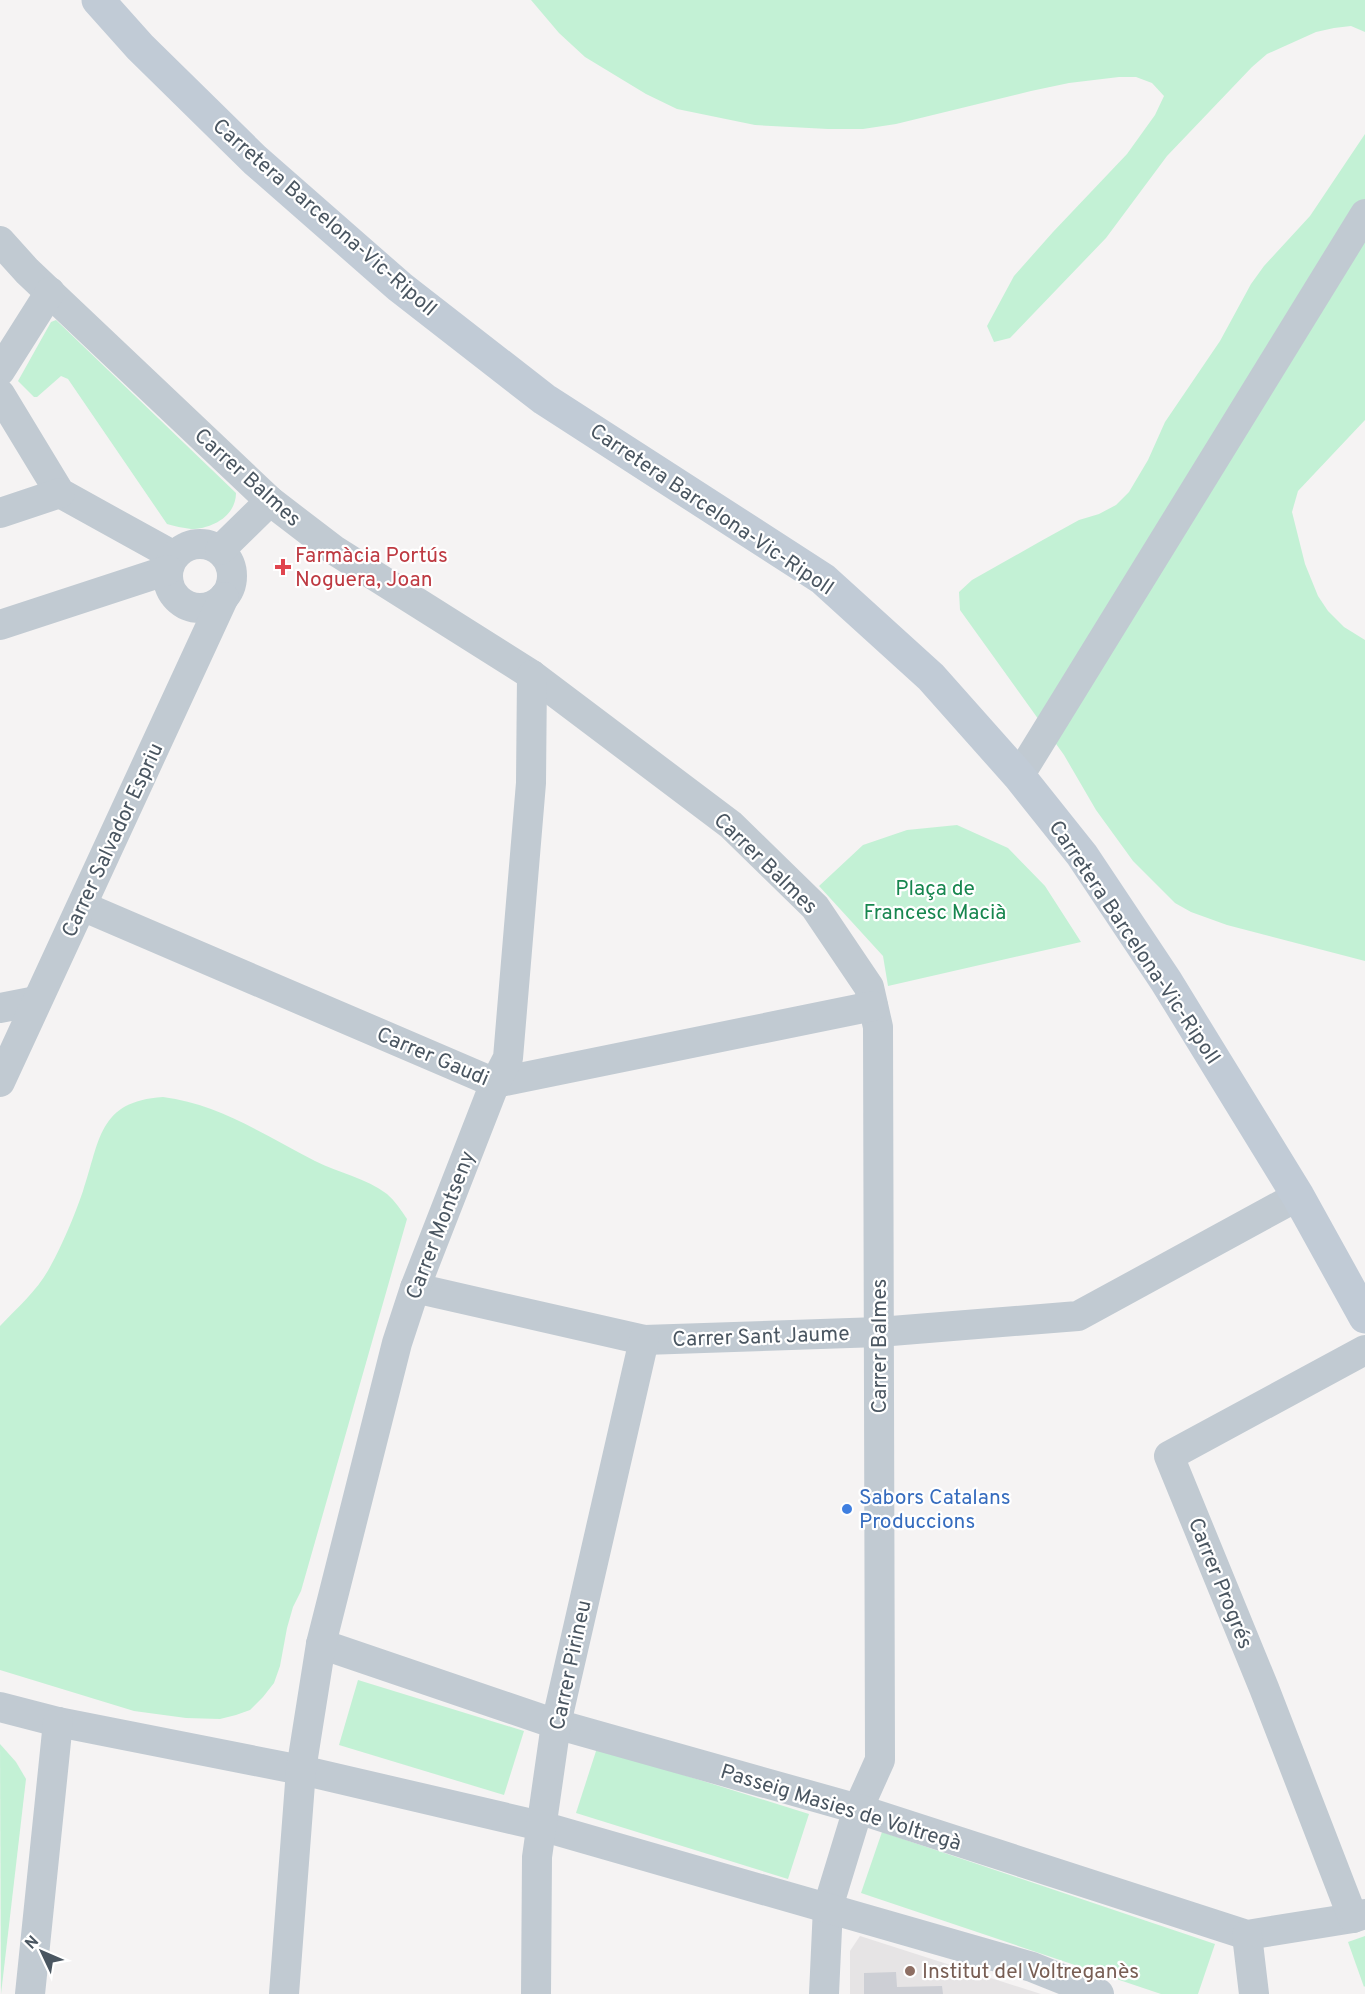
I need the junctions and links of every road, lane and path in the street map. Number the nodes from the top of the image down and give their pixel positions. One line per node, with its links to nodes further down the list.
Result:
1 (98, 0): 15 (street, Carretera Barcelona-Vic-Ripoll)
2 (1365, 214): 15 (street)
3 (0, 242): 4 (street, Carrer Balmes)
4 (50, 292): 5 (street); 8 (street, Carrer Balmes)
5 (0, 371)
6 (0, 394): 7 (street)
7 (60, 493): 9 (street); 11 (street)
8 (270, 501): 10 (street); 14 (street, Carrer Balmes)
9 (0, 513)
10 (219, 550): 11 (street); 12 (street)
11 (171, 563): 12 (street); 13 (street)
12 (224, 597): 16 (street, Carrer Salvador Espriu)
13 (0, 625)
14 (532, 675): 18 (street, Carrer Balmes); 21 (street, Carrer Montseny)
15 (1019, 776): 22 (street, Carretera Barcelona-Vic-Ripoll)
16 (82, 906): 17 (street, Carrer Salvador Espriu); 21 (street, Carrer Gaudi)
17 (36, 1001): 19 (street); 20 (street, Carrer Salvador Espriu)
18 (873, 1006): 21 (street, Carrer Gaudi); 25 (street, Carrer Balmes)
19 (0, 1008)
20 (0, 1082)
21 (495, 1083): 23 (street, Carrer Montseny)
22 (1298, 1196): 24 (street, Carretera Barcelona-Vic-Ripoll); 25 (street, Carrer Sant Jaume)
23 (414, 1288): 26 (street, Carrer Sant Jaume); 28 (street, Carrer Montseny)
24 (1365, 1317)
25 (879, 1332): 26 (street, Carrer Sant Jaume); 33 (street, Carrer Balmes)
26 (644, 1340): 31 (street, Carrer Pirineu)
27 (1365, 1350): 36 (street, Carrer Progrés)
28 (321, 1644): 31 (street, Passeig Masies de Voltregà); 32 (street, Carrer Montseny)
29 (0, 1707): 30 (street)
30 (58, 1722): 32 (street); 38 (street)
31 (556, 1724): 33 (street, Passeig Masies de Voltregà); 34 (street, Carrer Pirineu)
32 (301, 1770): 34 (street); 39 (street, Carrer Montseny)
33 (858, 1809): 35 (street, Carrer Balmes); 37 (street, Passeig Masies de Voltregà)
34 (541, 1826): 35 (street); 40 (street, Carrer Pirineu)
35 (828, 1907): 41 (street, Carrer Balmes); 42 (street)
36 (1359, 1916): 37 (street, Passeig Masies de Voltregà)
37 (1247, 1935): 43 (street)
38 (30, 1994)
39 (284, 1994)
40 (536, 1994)
41 (824, 1994)
42 (1099, 1994)
43 (1254, 1994)

